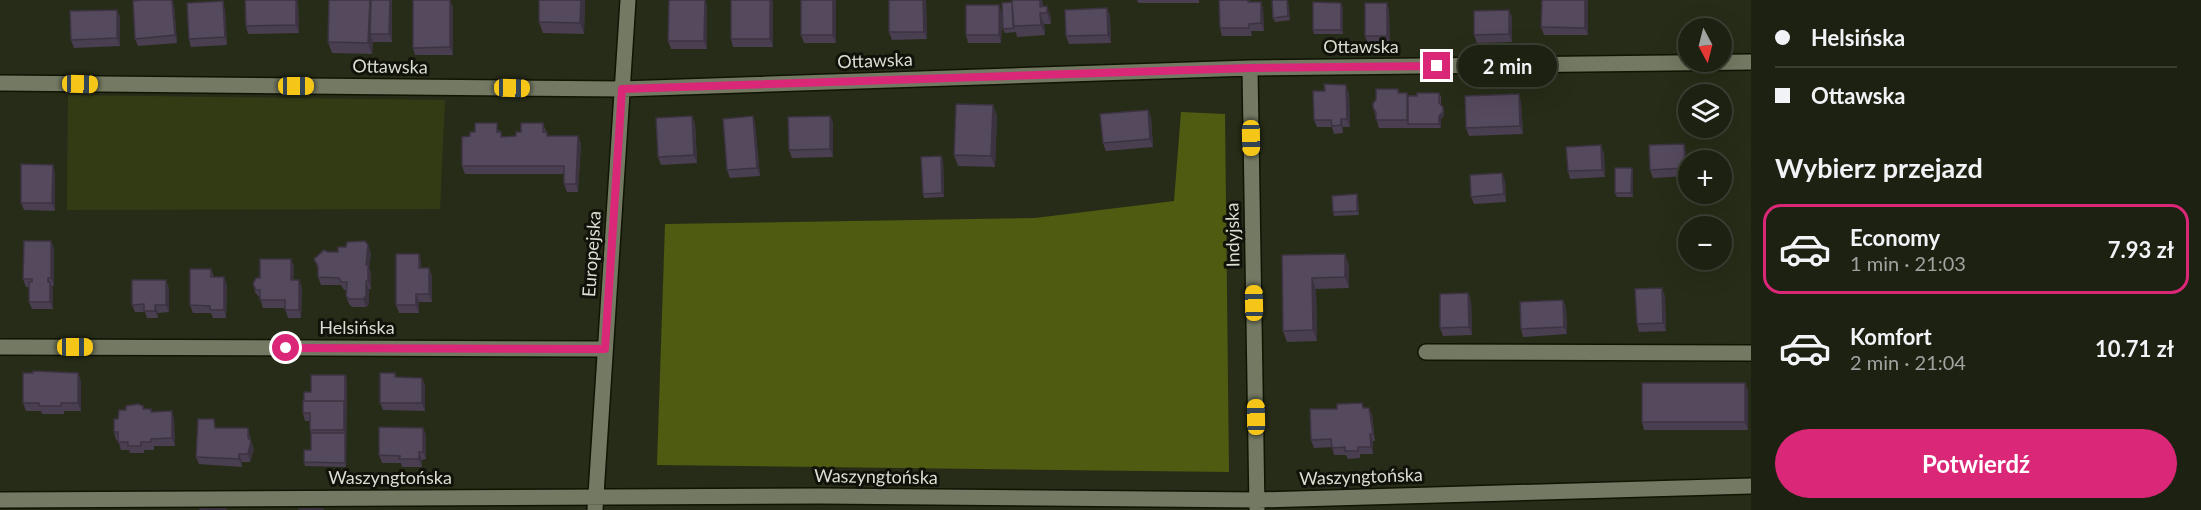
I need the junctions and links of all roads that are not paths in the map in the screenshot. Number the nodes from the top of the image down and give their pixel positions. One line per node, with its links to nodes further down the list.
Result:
1 (628, 0): 5 (street, Europejska)
2 (1751, 62): 3 (street, Ottawska)
3 (1250, 68): 5 (street, Ottawska); 15 (street, Indyjska)
4 (0, 83): 5 (street, Ottawska)
5 (622, 89): 7 (street, Europejska)
6 (0, 347): 7 (street, Helsińska)
7 (605, 349): 12 (street, Europejska)
8 (1426, 352): 9 (street)
9 (1751, 353)
10 (1751, 486): 15 (street, Waszyngtońska)
11 (0, 500): 12 (street, Waszyngtońska)
12 (595, 503): 13 (street, Waszyngtońska)
13 (820, 503): 14 (street, Waszyngtońska)
14 (1036, 504): 15 (street, Waszyngtońska)
15 (1257, 505)

